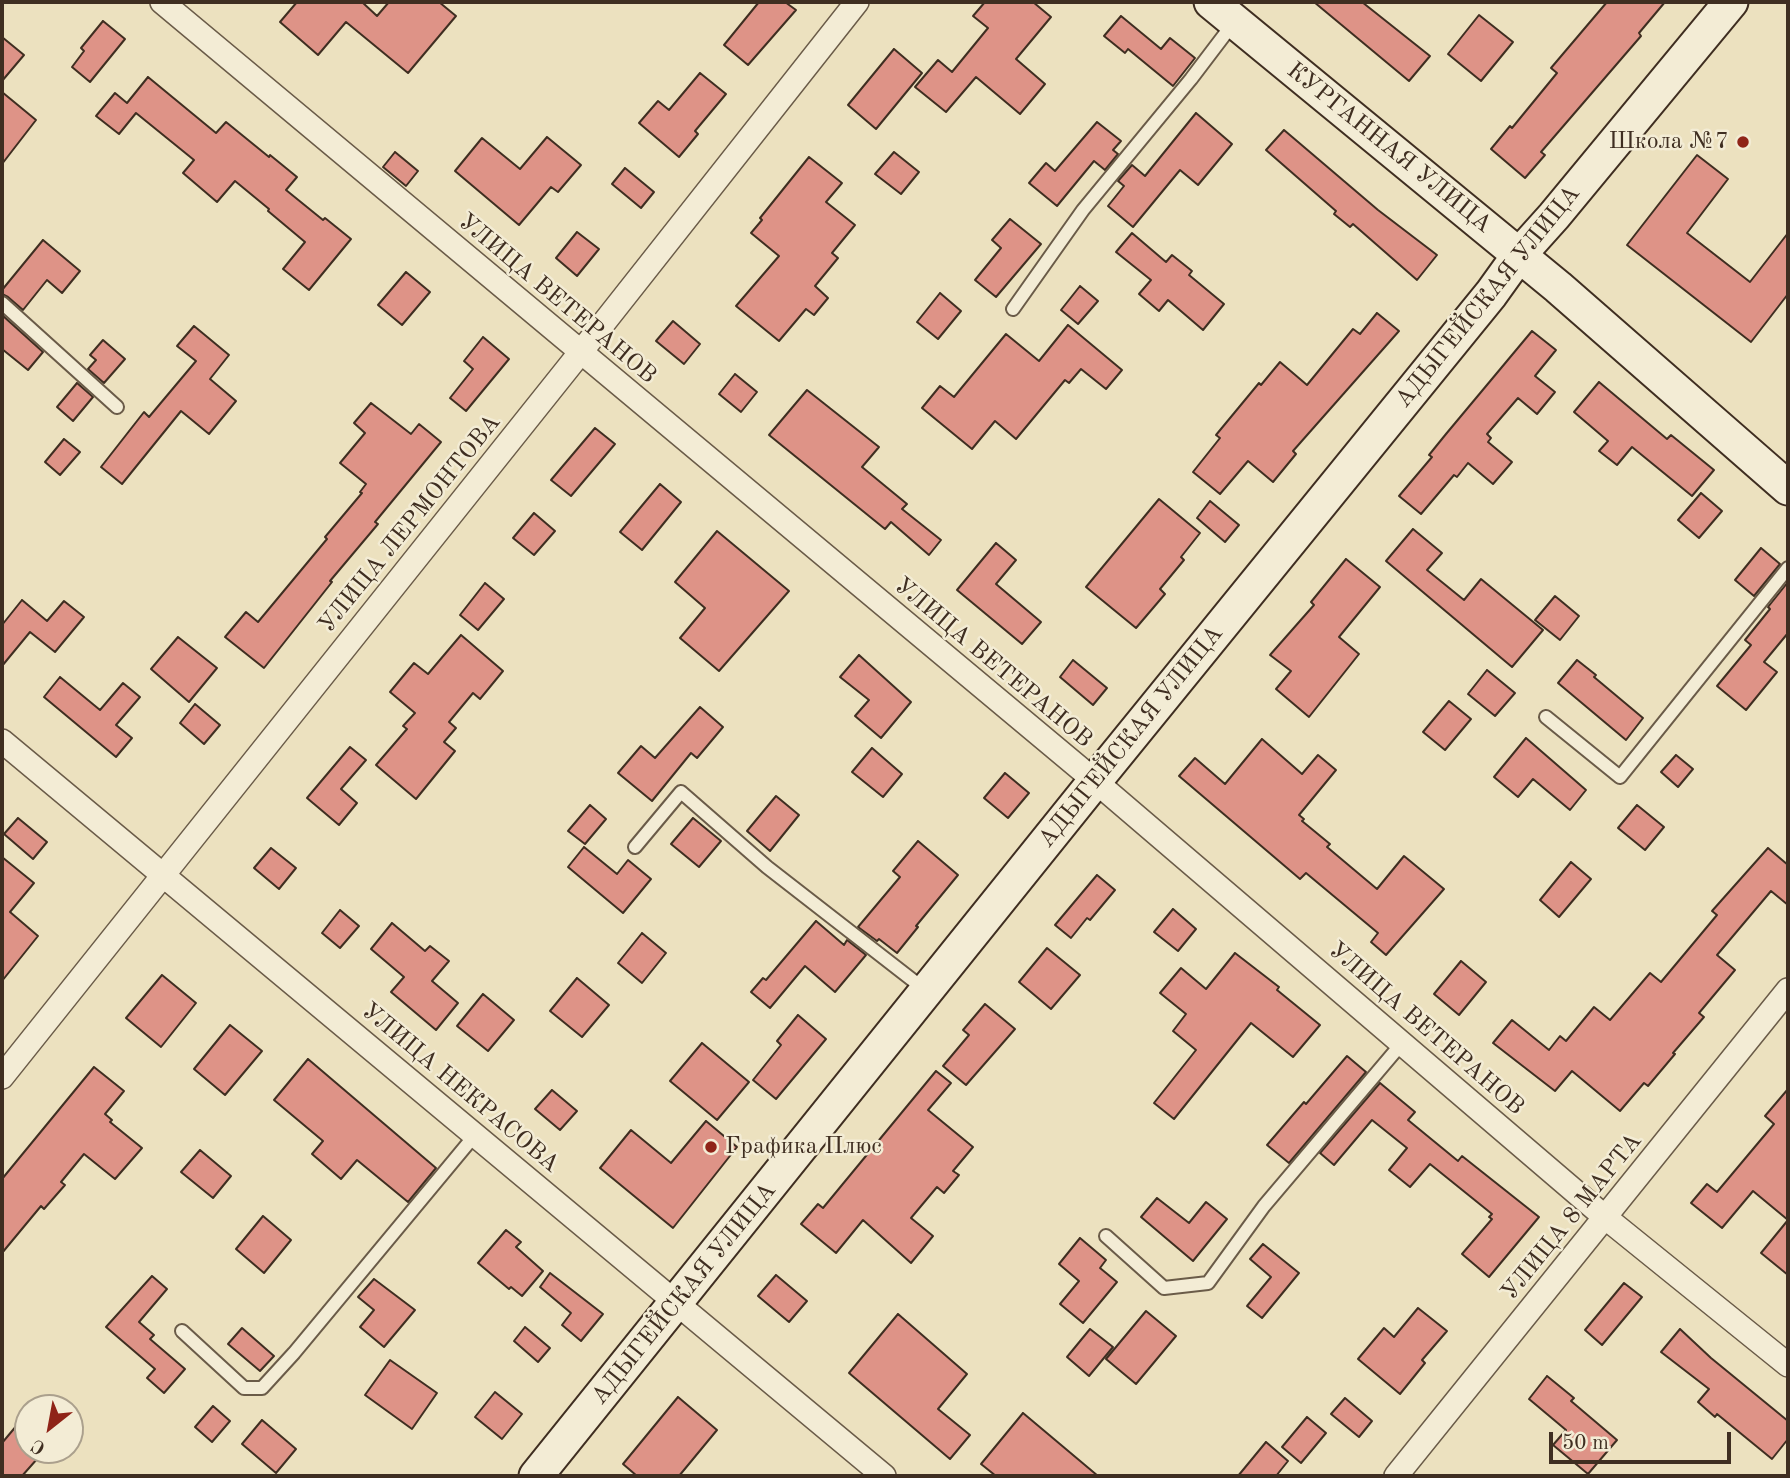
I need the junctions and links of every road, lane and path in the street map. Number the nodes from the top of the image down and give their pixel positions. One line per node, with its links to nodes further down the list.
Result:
1 (162, 2): 8 (street, УЛИЦА ВЕТЕРАНОВ)
2 (857, 2): 8 (street, УЛИЦА ЛЕРМОНТОВА)
3 (1731, 2): 5 (main road, АДЫГЕЙСКАЯ УЛИЦА)
4 (1223, 12): 5 (main road, КУРГАННАЯ УЛИЦА); 7 (lane)
5 (1519, 255): 10 (main road, КУРГАННАЯ УЛИЦА); 14 (main road, АДЫГЕЙСКАЯ УЛИЦА)
6 (2, 303): 9 (lane)
7 (1013, 309)
8 (580, 353): 14 (street, УЛИЦА ВЕТЕРАНОВ); 16 (street, УЛИЦА ЛЕРМОНТОВА)
9 (117, 407)
10 (1788, 488)
11 (1788, 568): 12 (lane)
12 (1546, 717)
13 (2, 741): 16 (street, УЛИЦА НЕКРАСОВА)
14 (1095, 782): 18 (main road, АДЫГЕЙСКАЯ УЛИЦА); 19 (street, УЛИЦА ВЕТЕРАНОВ)
15 (635, 847): 18 (lane)
16 (163, 876): 20 (street, УЛИЦА ЛЕРМОНТОВА); 21 (street, УЛИЦА НЕКРАСОВА)
17 (1788, 990): 22 (street, УЛИЦА 8 МАРТА)
18 (926, 991): 24 (main road, АДЫГЕЙСКАЯ УЛИЦА)
19 (1403, 1042): 22 (street, УЛИЦА ВЕТЕРАНОВ); 23 (lane)
20 (2, 1077)
21 (475, 1135): 24 (street, УЛИЦА НЕКРАСОВА); 25 (lane)
22 (1606, 1218): 26 (street, УЛИЦА ВЕТЕРАНОВ); 29 (street, УЛИЦА 8 МАРТА)
23 (1106, 1236)
24 (677, 1302): 27 (main road, АДЫГЕЙСКАЯ УЛИЦА); 28 (street, УЛИЦА НЕКРАСОВА)
25 (183, 1331)
26 (1788, 1365)
27 (536, 1476)
28 (884, 1476)
29 (1396, 1476)

